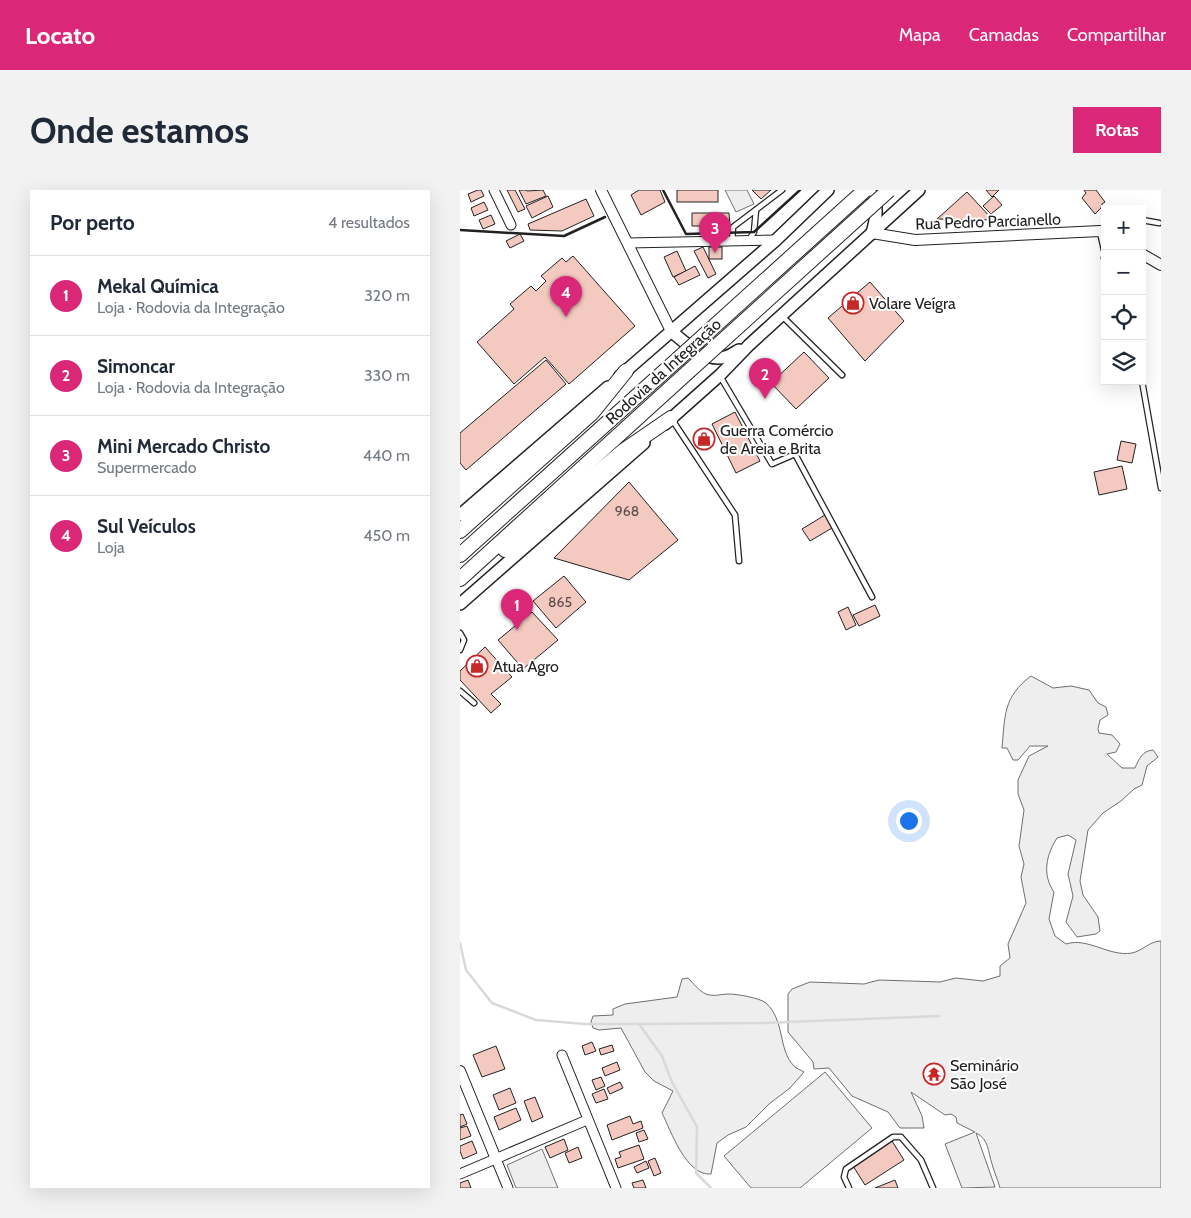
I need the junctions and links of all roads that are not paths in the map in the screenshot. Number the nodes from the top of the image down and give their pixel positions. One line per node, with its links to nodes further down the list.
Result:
1 (494, 190): 12 (street)
2 (601, 190): 18 (street)
3 (782, 190): 9 (lane)
4 (828, 190): 15 (main road)
5 (865, 190): 32 (highway, Rodovia da Integração, bridge)
6 (869, 190): 14 (main road)
7 (889, 190): 34 (highway, Rodovia da Integração, bridge)
8 (919, 190): 14 (main road)
9 (756, 210): 16 (lane); 17 (lane)
10 (1146, 221): 11 (lane)
11 (1159, 223)
12 (511, 225)
13 (1101, 232): 14 (street, Rua Pedro Parcianello)
14 (872, 233): 21 (main road)
15 (776, 240): 17 (street); 22 (main road)
16 (732, 241): 17 (street); 18 (street)
17 (749, 241)
18 (628, 243): 22 (street)
19 (1146, 256): 20 (street)
20 (1161, 265)
21 (781, 315): 23 (main road); 25 (lane)
22 (671, 331): 23 (main road); 24 (main road)
23 (749, 345): 26 (main road)
24 (626, 371): 30 (main road); 31 (highway)
25 (842, 375)
26 (720, 376): 28 (main road); 36 (lane)
27 (1143, 385): 29 (lane)
28 (671, 418): 33 (lane); 35 (highway); 37 (main road)
29 (1161, 488)
30 (460, 515)
31 (460, 531)
32 (460, 555)
33 (739, 560)
34 (460, 579)
35 (460, 588)
36 (872, 597)
37 (460, 604)
38 (460, 632): 39 (lane)
39 (460, 650)
40 (460, 691): 41 (lane)
41 (474, 703)
42 (562, 1055): 44 (street)
43 (460, 1071): 45 (street)
44 (587, 1120): 45 (street); 48 (street)
45 (496, 1159): 46 (street); 47 (street)
46 (460, 1174)
47 (508, 1188)
48 (616, 1188)
49 (849, 1188): 50 (lane)
50 (933, 1188)

